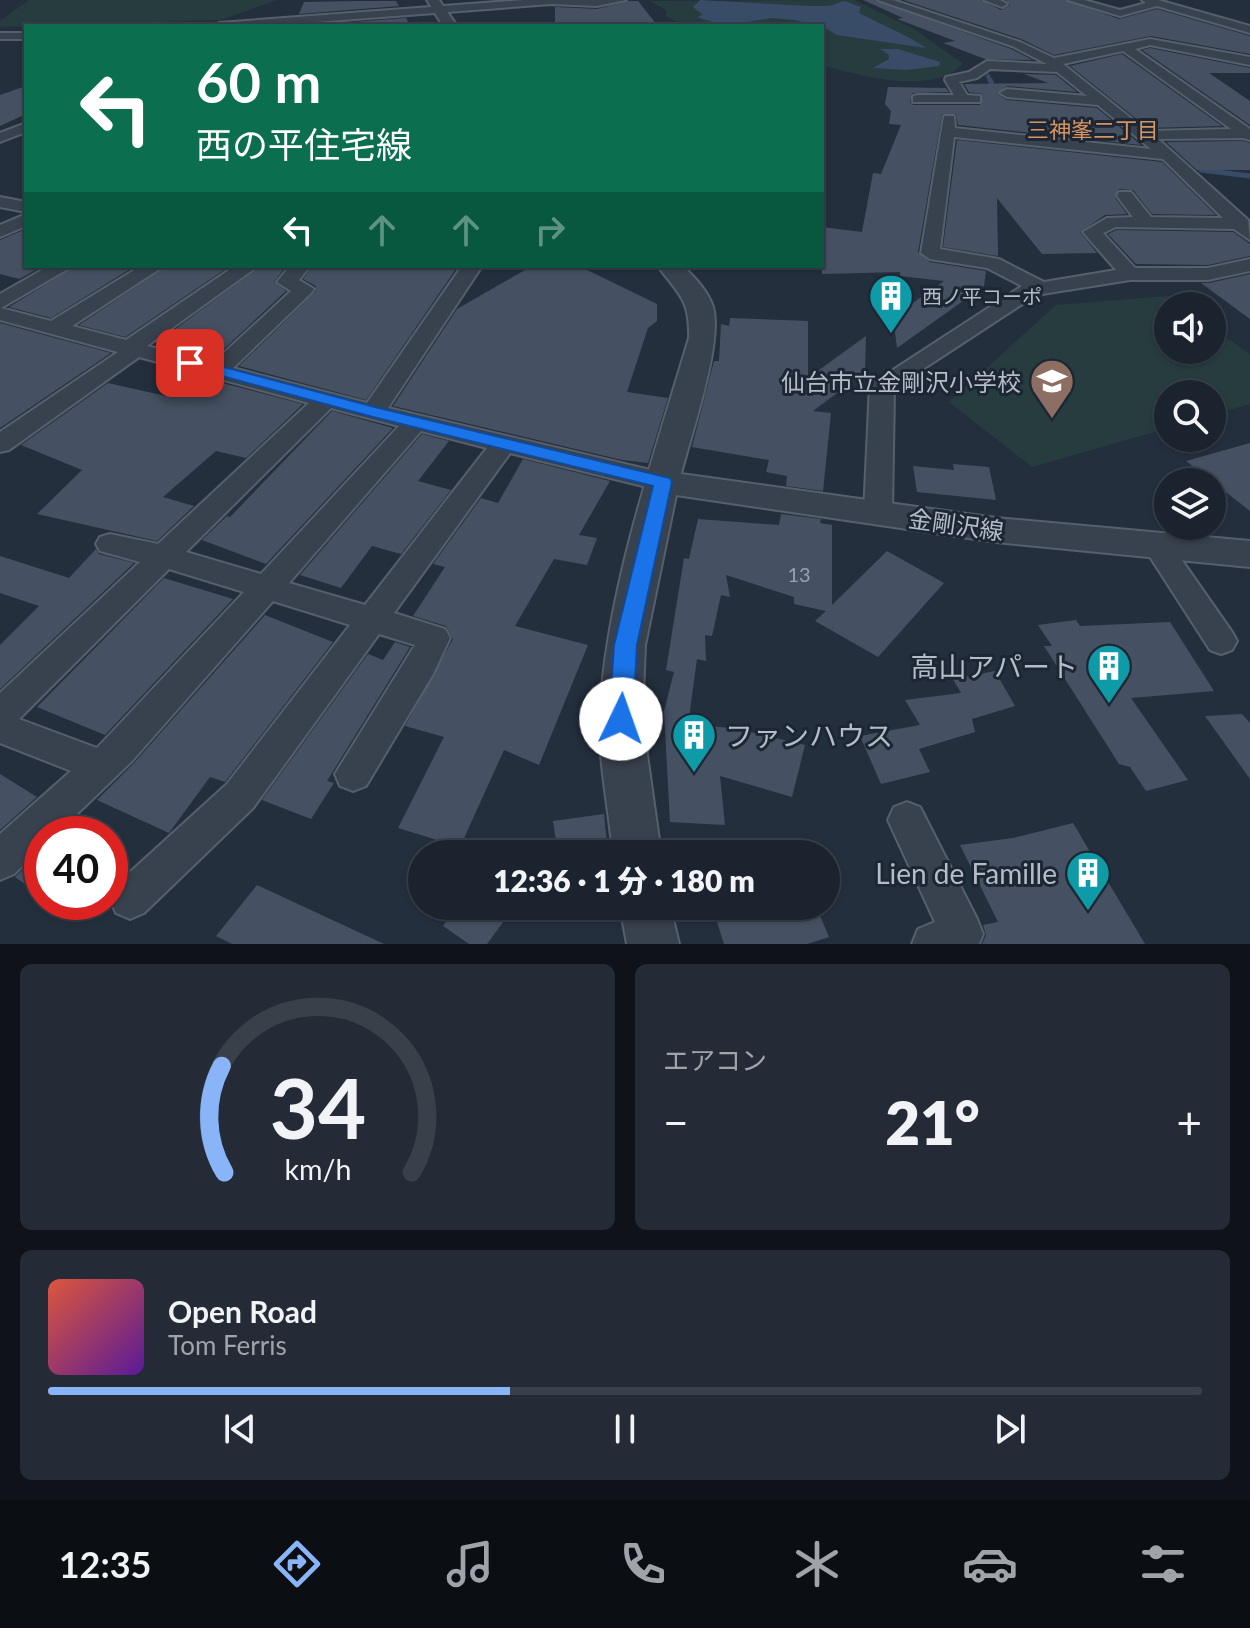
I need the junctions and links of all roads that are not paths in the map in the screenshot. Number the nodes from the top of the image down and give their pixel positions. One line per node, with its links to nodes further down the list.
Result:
1 (621, 0): 8 (street)
2 (883, 0): 19 (street)
3 (989, 0): 7 (street)
4 (1073, 0): 6 (street)
5 (1199, 0): 6 (street)
6 (1158, 3): 10 (street)
7 (1002, 4)
8 (436, 5): 11 (street); 12 (street)
9 (1250, 18): 10 (street)
10 (1221, 22): 13 (street)
11 (240, 24)
12 (449, 24)
13 (1250, 30)
14 (0, 36): 15 (street)
15 (24, 36)
16 (1125, 47): 17 (street); 19 (street); 26 (street)
17 (1228, 57): 18 (street); 20 (street)
18 (1250, 61)
19 (1058, 65): 22 (street); 23 (street)
20 (1250, 70)
21 (1007, 93): 23 (street)
22 (918, 99)
23 (1100, 101): 25 (street)
24 (24, 128): 27 (street)
25 (1143, 135): 26 (street); 28 (street)
26 (1249, 135)
27 (0, 138)
28 (1168, 155): 34 (street); 44 (street)
29 (1125, 196): 33 (street)
30 (0, 202): 31 (street)
31 (24, 207)
32 (24, 220): 35 (street)
33 (1146, 222): 34 (street); 43 (street)
34 (1246, 229)
35 (0, 232)
36 (1250, 265): 43 (street)
37 (60, 268): 45 (street)
38 (151, 268): 47 (street)
39 (245, 268): 48 (street)
40 (298, 268): 49 (street)
41 (471, 268): 51 (street)
42 (672, 268): 55 (street)
43 (1130, 274): 44 (street)
44 (1041, 288): 56 (street)
45 (0, 302)
46 (0, 314): 47 (street)
47 (55, 328): 48 (street)
48 (133, 349): 49 (street); 54 (street)
49 (218, 370): 50 (street)
50 (328, 398): 51 (street); 60 (street)
51 (373, 412): 52 (street)
52 (416, 422): 53 (street); 61 (street)
53 (504, 443): 55 (street); 62 (street)
54 (0, 444)
55 (663, 482): 56 (street, 金剛沢線); 69 (street)
56 (878, 513): 58 (street, 金剛沢線)
57 (110, 544): 60 (street)
58 (1157, 546): 59 (street, 金剛沢線); 63 (street)
59 (1250, 554)
60 (162, 556): 61 (street); 64 (street)
61 (266, 587): 62 (street); 66 (street)
62 (373, 620): 67 (street); 71 (street)
63 (1221, 641)
64 (0, 715)
65 (0, 727): 66 (street)
66 (102, 767): 70 (street)
67 (353, 774)
68 (907, 820): 73 (street)
69 (635, 840)
70 (0, 860)
71 (130, 899)
72 (648, 920): 74 (street)
73 (945, 942)
74 (653, 944)

